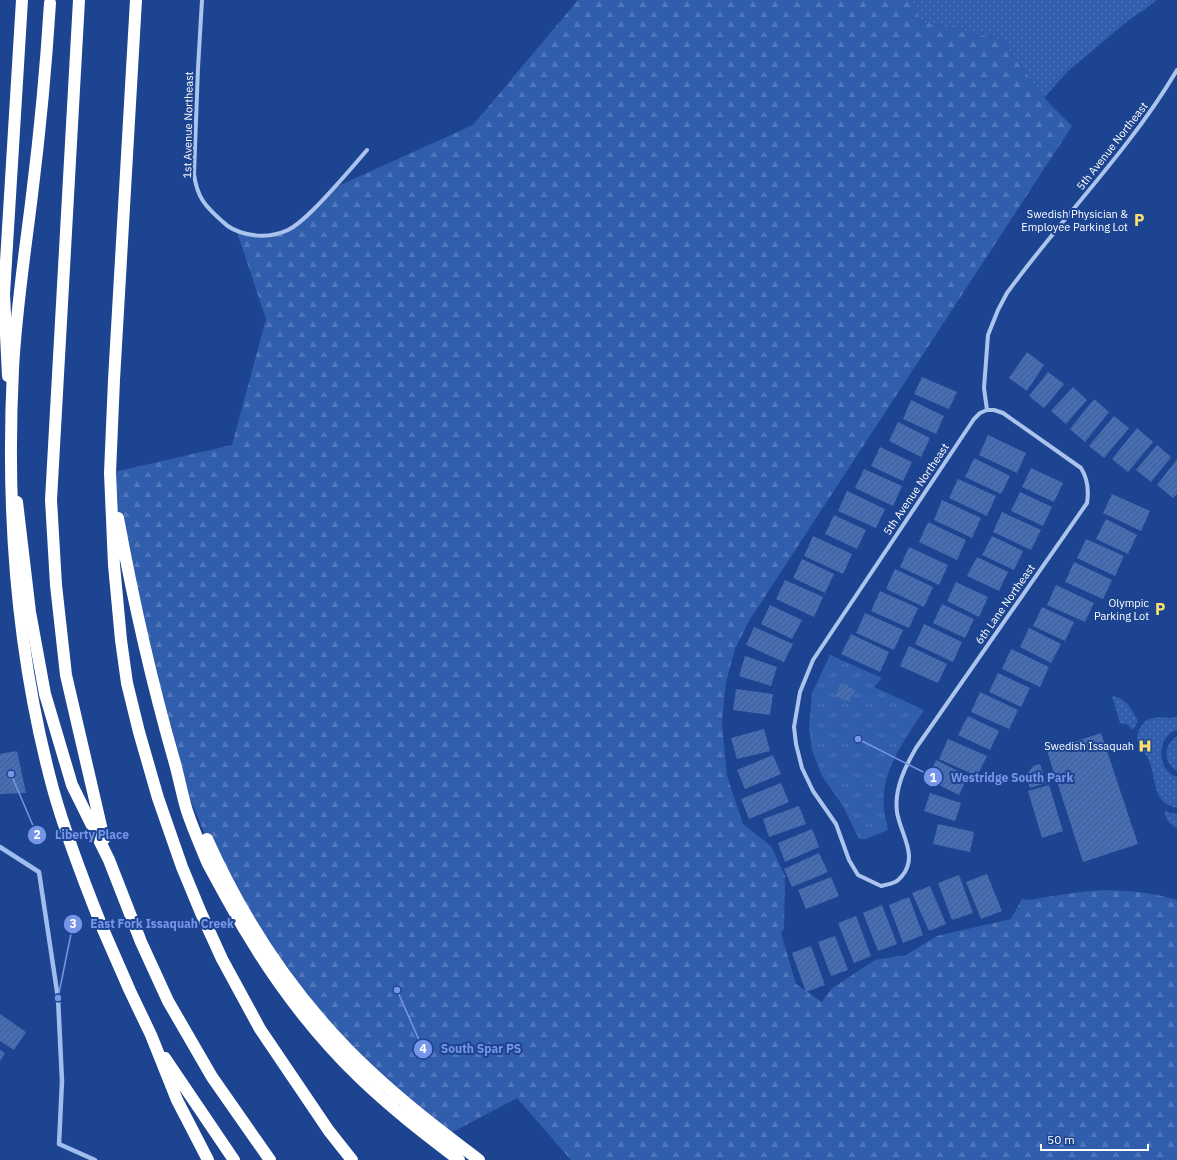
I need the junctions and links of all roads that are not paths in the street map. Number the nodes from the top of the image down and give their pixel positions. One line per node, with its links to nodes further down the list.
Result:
1 (22, 0): 12 (highway)
2 (79, 0): 12 (highway)
3 (136, 0): 9 (highway)
4 (202, 0): 7 (street, 1st Avenue Northeast)
5 (50, 1): 13 (highway, bridge)
6 (1177, 70): 8 (street, 5th Avenue Northeast)
7 (367, 150)
8 (987, 410): 11 (street, 6th Lane Northeast); 11 (street, 5th Avenue Northeast)
9 (110, 473): 10 (highway); 17 (highway)
10 (176, 766): 18 (highway); 19 (highway)
11 (910, 852)
12 (109, 860): 16 (highway)
13 (151, 1035): 14 (highway); 15 (highway)
14 (208, 1160)
15 (234, 1160)
16 (270, 1160)
17 (352, 1160)
18 (459, 1160)
19 (479, 1160)

